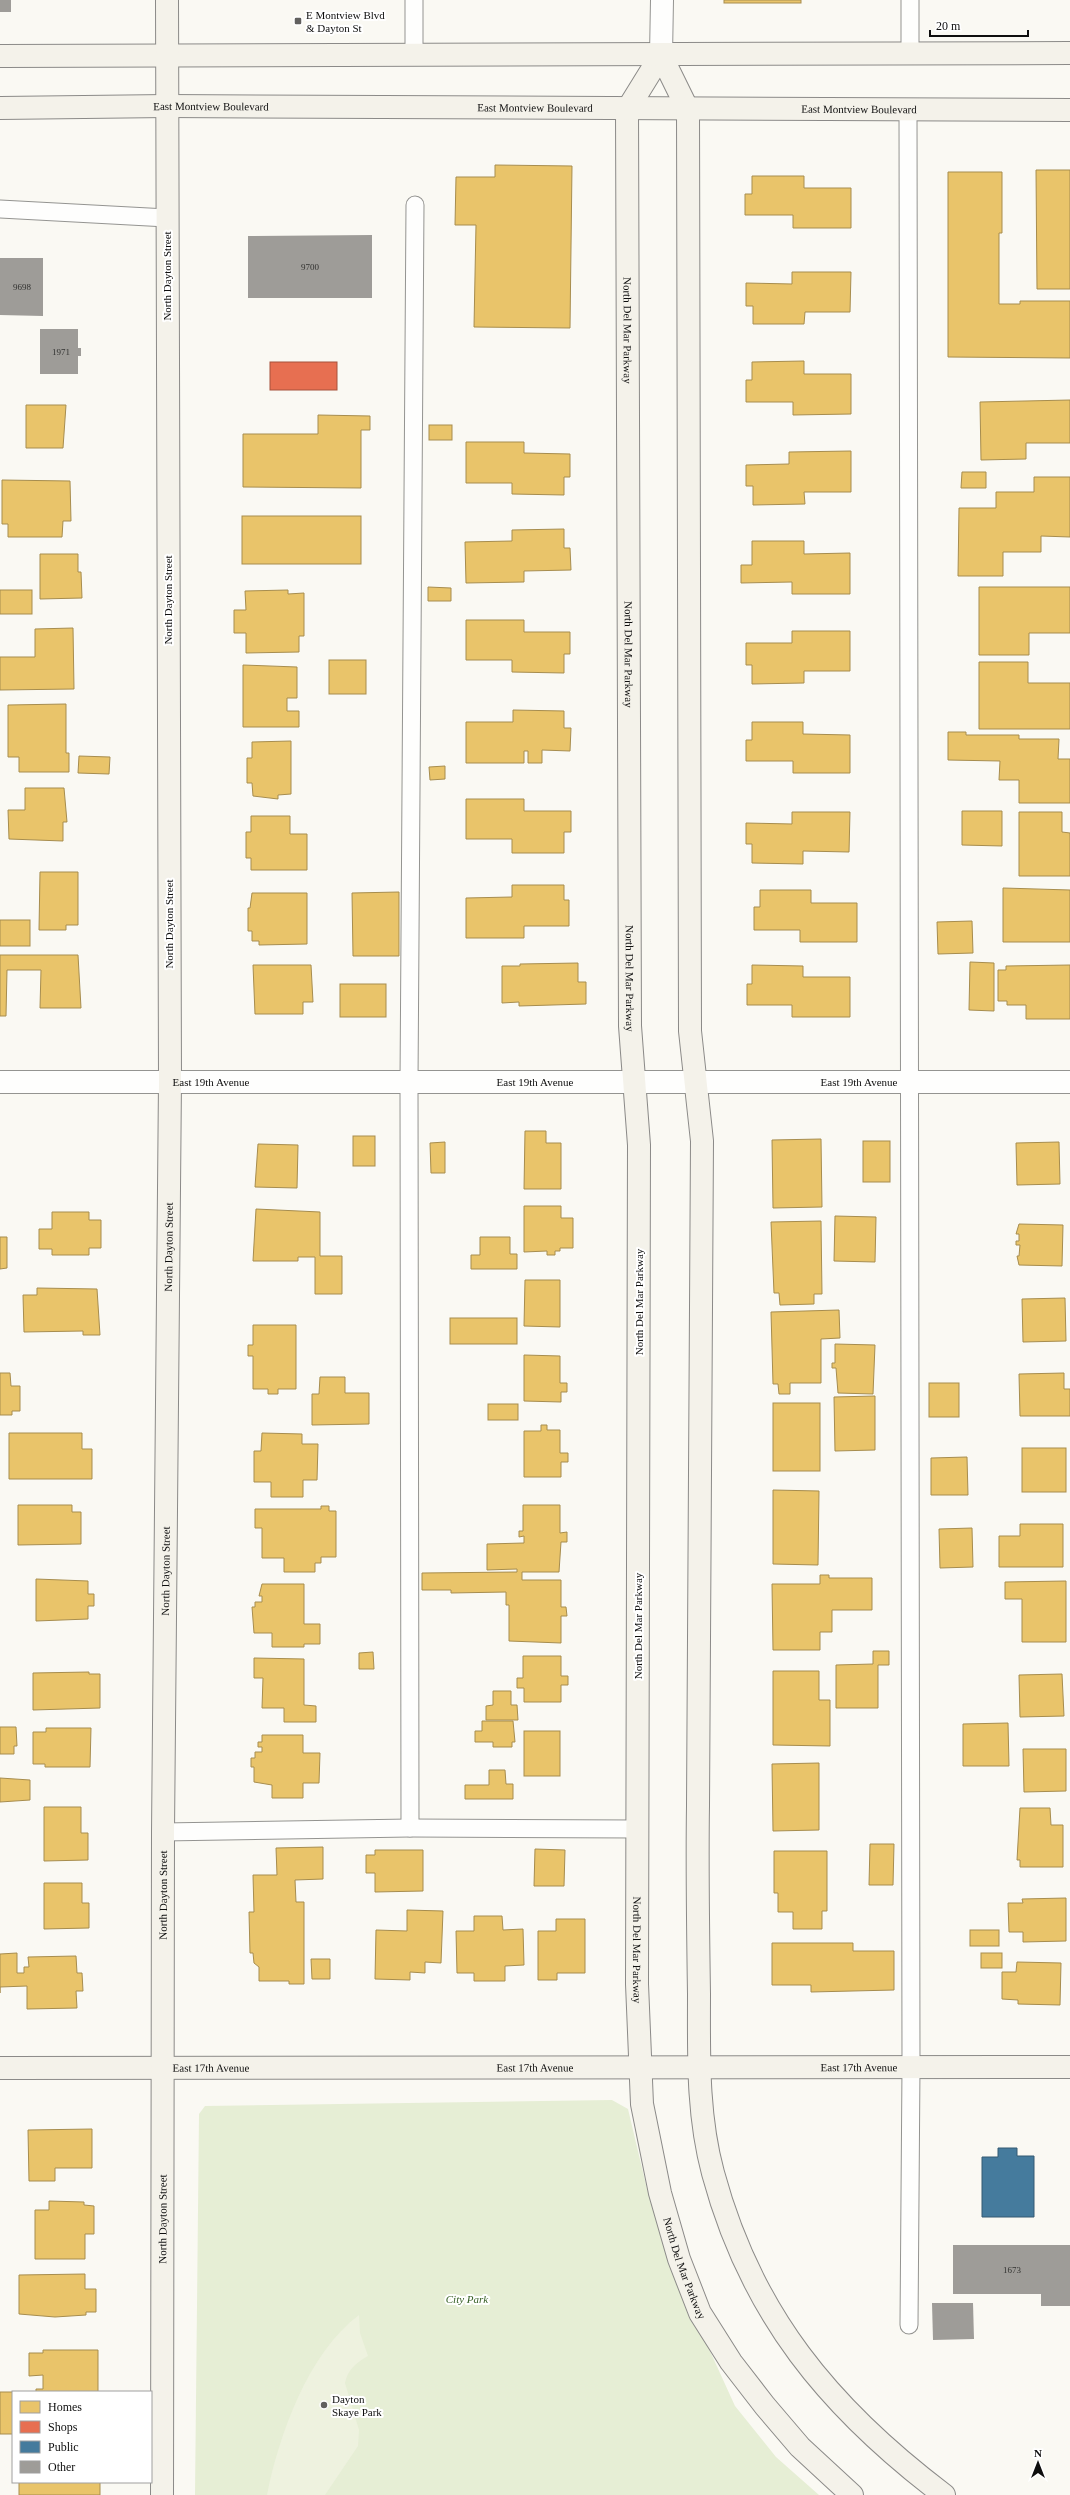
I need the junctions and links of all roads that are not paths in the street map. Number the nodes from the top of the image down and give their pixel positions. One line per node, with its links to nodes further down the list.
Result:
1 (167, 0): 10 (street, North Dayton Street)
2 (414, 0): 7 (lane)
3 (662, 0): 8 (street)
4 (910, 0): 5 (lane)
5 (910, 53): 6 (street); 8 (street)
6 (1070, 53)
7 (414, 54): 8 (street); 10 (street)
8 (661, 54): 13 (street); 14 (street)
9 (0, 56): 10 (street)
10 (167, 56): 11 (street, North Dayton Street)
11 (167, 106): 12 (street, East Montview Boulevard); 13 (street, East Montview Boulevard); 19 (street, North Dayton Street)
12 (0, 108)
13 (627, 110): 14 (street, East Montview Boulevard); 25 (street, North Del Mar Parkway)
14 (688, 110): 15 (street, East Montview Boulevard); 26 (street)
15 (908, 110): 16 (street, East Montview Boulevard); 23 (lane)
16 (1070, 110)
17 (415, 205): 22 (lane)
18 (0, 209): 19 (lane)
19 (167, 218): 20 (street, North Dayton Street)
20 (170, 1081): 21 (street, East 19th Avenue); 22 (street, East 19th Avenue); 29 (street, North Dayton Street)
21 (0, 1082)
22 (409, 1082): 25 (street, East 19th Avenue); 27 (lane)
23 (908, 1082): 24 (street, East 19th Avenue); 26 (street, East 19th Avenue); 33 (lane)
24 (1070, 1082)
25 (635, 1083): 26 (street, East 19th Avenue); 28 (street, North Del Mar Parkway)
26 (697, 1083): 32 (street)
27 (410, 1828): 28 (lane); 29 (lane)
28 (638, 1829): 31 (street, North Del Mar Parkway)
29 (163, 1832): 30 (street, North Dayton Street)
30 (162, 2067): 31 (street, East 17th Avenue); 35 (street, East 17th Avenue); 37 (street, North Dayton Street)
31 (639, 2067): 32 (street, East 17th Avenue); 38 (street, North Del Mar Parkway)
32 (699, 2067): 33 (street, East 17th Avenue); 39 (street)
33 (911, 2067): 34 (street, East 17th Avenue); 36 (lane)
34 (1070, 2067)
35 (0, 2068)
36 (909, 2325)
37 (162, 2495)
38 (852, 2495)
39 (944, 2495)

